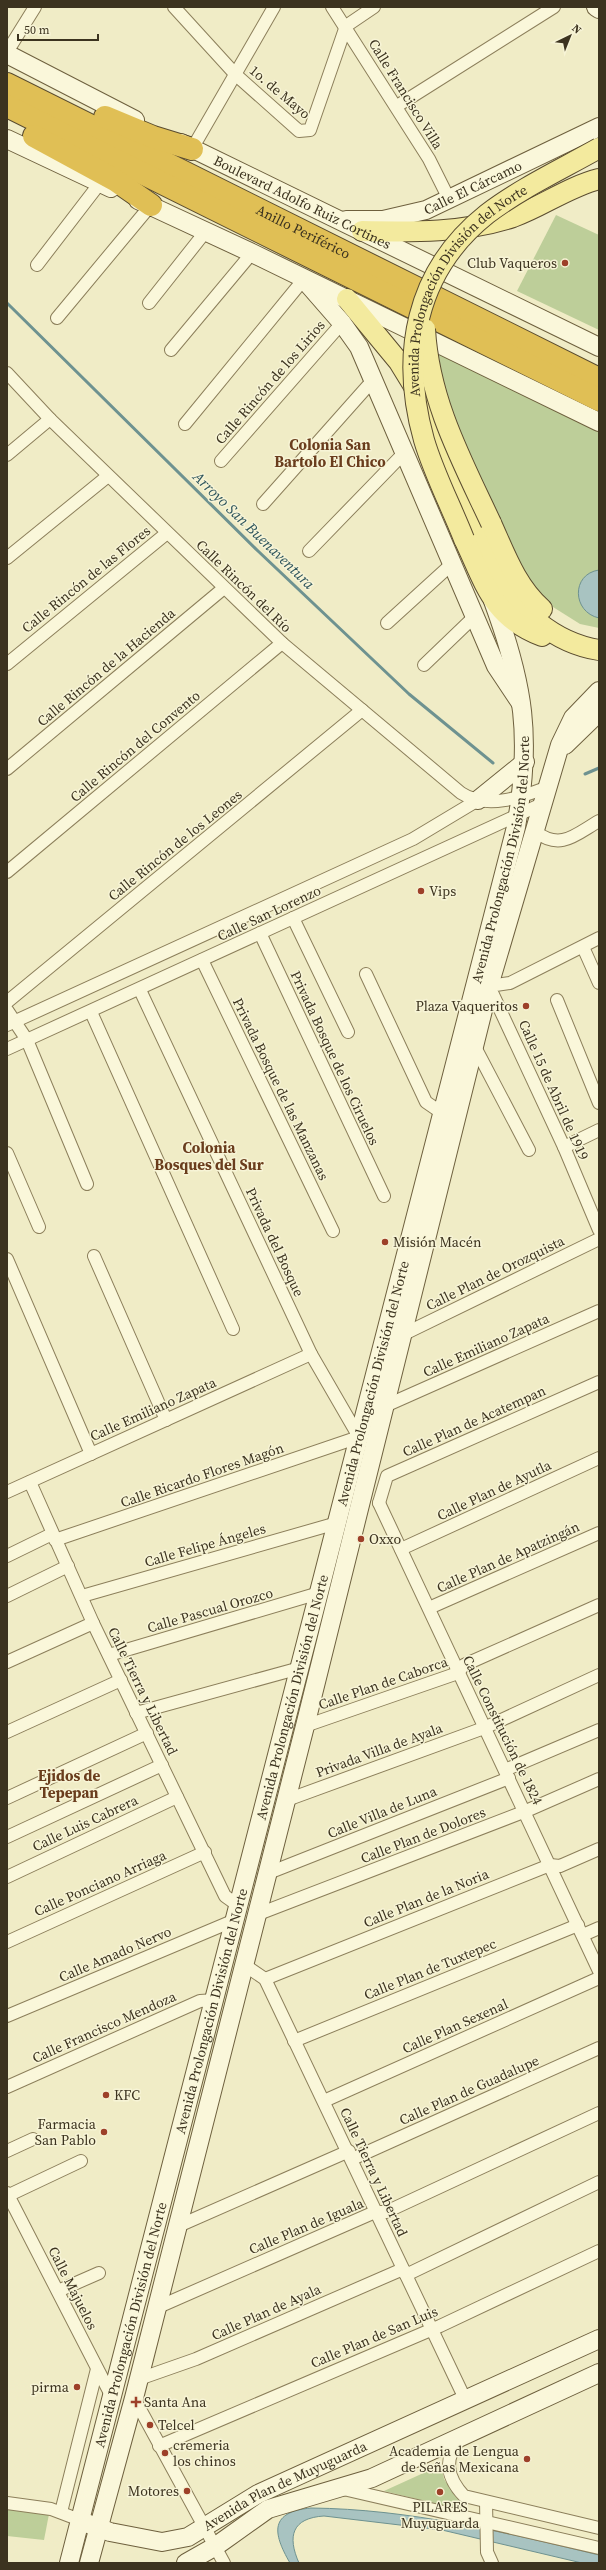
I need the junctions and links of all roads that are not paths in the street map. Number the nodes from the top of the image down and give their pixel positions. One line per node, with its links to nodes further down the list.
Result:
1 (35, 7): 11 (street)
2 (174, 7): 9 (street, 1o. de Mayo)
3 (274, 7): 13 (street)
4 (332, 7): 10 (street, Calle Francisco Villa)
5 (374, 7): 10 (street)
6 (554, 7): 16 (street)
7 (596, 7): 8 (main road)
8 (599, 9)
9 (185, 12): 13 (street, 1o. de Mayo)
10 (346, 26): 13 (street, 1o. de Mayo); 16 (street, Calle Francisco Villa)
11 (7, 53): 21 (main road, Boulevard Adolfo Ruiz Cortines)
12 (7, 73): 21 (highway)
13 (236, 75): 21 (street)
14 (7, 84): 43 (highway, Anillo Periférico)
15 (7, 106): 44 (highway, Anillo Periférico)
16 (397, 106): 26 (street, Calle Francisco Villa)
17 (7, 121): 27 (highway)
18 (599, 127): 26 (main road, Calle El Cárcamo)
19 (7, 139): 23 (main road)
20 (599, 148): 36 (main road, Avenida Prolongación División del Norte, bridge)
21 (192, 149): 28 (main road, Boulevard Adolfo Ruiz Cortines)
22 (599, 179): 25 (main road)
23 (100, 184): 27 (main road); 32 (street)
24 (599, 190): 25 (main road)
25 (547, 200): 30 (main road)
26 (450, 201): 28 (main road, Calle El Cárcamo)
27 (151, 205): 29 (main road); 37 (street)
28 (339, 220): 30 (main road, Boulevard Adolfo Ruiz Cortines)
29 (206, 230): 31 (main road); 35 (street)
30 (362, 231): 39 (main road, Boulevard Adolfo Ruiz Cortines)
31 (252, 253): 33 (main road); 40 (street)
32 (37, 265)
33 (304, 279): 34 (main road); 38 (main road); 47 (street)
34 (347, 299): 46 (main road); 62 (main road)
35 (149, 302)
36 (423, 303): 58 (main road, Avenida Prolongación División del Norte, bridge); 62 (main road, bridge)
37 (58, 318)
38 (342, 322): 42 (main road); 50 (street, Calle Rincón de los Lirios)
39 (599, 347)
40 (171, 350)
41 (7, 373): 45 (street, Calle Rincón del Río)
42 (374, 379): 48 (main road); 52 (street)
43 (599, 379)
44 (599, 400)
45 (50, 419): 49 (street); 51 (street, Calle Rincón del Río)
46 (599, 422)
47 (184, 424)
48 (405, 452): 54 (street); 56 (main road)
49 (7, 455)
50 (221, 461)
51 (108, 476): 53 (street, Calle Rincón del Río); 55 (street)
52 (263, 504)
53 (166, 533): 57 (street, Calle Rincón del Río); 63 (street, Calle Rincón de las Flores)
54 (309, 551)
55 (7, 558)
56 (454, 562): 59 (main road); 60 (street)
57 (224, 588): 61 (street, Calle Rincón del Río); 71 (street, Calle Rincón de la Hacienda)
58 (493, 601): 62 (main road); 66 (main road, Avenida Prolongación División del Norte)
59 (475, 616): 64 (street); 66 (main road)
60 (387, 623)
61 (282, 643): 67 (street, Calle Rincón del Río); 78 (street, Calle Rincón del Convento)
62 (594, 645)
63 (7, 664)
64 (424, 665)
65 (599, 691): 69 (main road, Avenida Prolongación División del Norte)
66 (522, 704): 70 (main road, Avenida Prolongación División del Norte)
67 (362, 710): 74 (street, Calle Rincón del Río); 89 (street, Calle Rincón de los Leones)
68 (599, 712): 69 (main road)
69 (558, 753): 72 (main road, Avenida Prolongación División del Norte)
70 (524, 762): 73 (main road, Avenida Prolongación División del Norte); 74 (main road)
71 (7, 769)
72 (546, 795): 73 (street); 75 (street, Calle San Lorenzo); 77 (main road, Avenida Prolongación División del Norte)
73 (521, 797): 74 (street); 75 (main road, Avenida Prolongación División del Norte)
74 (478, 800): 92 (street, Calle San Lorenzo)
75 (518, 817): 79 (street, Calle San Lorenzo); 98 (main road, Avenida Prolongación División del Norte)
76 (599, 821): 77 (street)
77 (536, 832): 86 (main road, Avenida Prolongación División del Norte)
78 (7, 872)
79 (293, 918): 80 (street, Calle San Lorenzo); 93 (street)
80 (260, 933): 83 (street, Calle San Lorenzo); 104 (street, Privada Bosque de los Ciruelos)
81 (599, 938): 82 (street)
82 (583, 947): 85 (street); 86 (street)
83 (202, 960): 87 (street, Calle San Lorenzo); 108 (street, Privada Bosque de las Manzanas)
84 (366, 974): 98 (street)
85 (599, 983)
86 (489, 986): 96 (main road, Avenida Prolongación División del Norte); 100 (street, Calle 15 de Abril de 1919)
87 (140, 990): 91 (street, Calle San Lorenzo); 115 (street, Privada del Bosque)
88 (557, 1000): 97 (street)
89 (7, 1002)
90 (7, 1010): 92 (street)
91 (91, 1012): 94 (street, Calle San Lorenzo); 113 (street)
92 (11, 1023): 94 (street)
93 (348, 1032)
94 (27, 1040): 95 (street, Calle San Lorenzo); 103 (street)
95 (8, 1046)
96 (475, 1047): 101 (street); 114 (main road, Avenida Prolongación División del Norte)
97 (599, 1103)
98 (442, 1113): 119 (main road, Avenida Prolongación División del Norte)
99 (599, 1130): 100 (street)
100 (564, 1147): 105 (street, Calle 15 de Abril de 1919)
101 (528, 1150)
102 (7, 1153): 106 (street)
103 (87, 1184)
104 (384, 1196)
105 (594, 1206): 107 (street, Calle 15 de Abril de 1919)
106 (39, 1227)
107 (599, 1230)
108 (333, 1232)
109 (599, 1239): 114 (street, Calle Plan de Orozquista)
110 (94, 1256): 118 (street)
111 (7, 1259): 120 (street)
112 (599, 1311): 117 (street, Calle Emiliano Zapata)
113 (233, 1329)
114 (404, 1334): 117 (main road, Avenida Prolongación División del Norte)
115 (311, 1354): 118 (street, Calle Emiliano Zapata); 119 (street, Privada del Bosque)
116 (599, 1382): 126 (street, Calle Plan de Acatempan)
117 (385, 1406): 125 (main road, Avenida Prolongación División del Norte)
118 (166, 1420): 120 (street, Calle Emiliano Zapata)
119 (359, 1437): 122 (main road, Avenida Prolongación División del Norte); 129 (street, Calle Ricardo Flores Magón)
120 (91, 1454): 123 (street, Calle Emiliano Zapata)
121 (599, 1458): 130 (street, Calle Plan de Ayutla)
122 (352, 1462): 125 (street); 127 (main road, Avenida Prolongación División del Norte)
123 (30, 1482): 124 (street, Calle Emiliano Zapata); 129 (street, Calle Tierra y Libertad)
124 (7, 1492)
125 (362, 1498): 126 (street); 146 (main road, Avenida Prolongación División del Norte)
126 (379, 1503): 130 (street, Calle Constitución de 1824)
127 (337, 1523): 133 (main road, Avenida Prolongación División del Norte); 135 (street, Calle Felipe Ángeles)
128 (599, 1534): 137 (street, Calle Plan de Apatzingán)
129 (54, 1537): 131 (street, Calle Ricardo Flores Magón); 132 (street, Calle Tierra y Libertad)
130 (401, 1549): 137 (street, Calle Constitución de 1824)
131 (7, 1556)
132 (68, 1566): 134 (street); 135 (street, Calle Tierra y Libertad)
133 (319, 1593): 139 (street, Calle Pascual Orozco); 141 (main road, Avenida Prolongación División del Norte)
134 (7, 1596)
135 (82, 1596): 138 (street, Calle Tierra y Libertad)
136 (599, 1605): 142 (street, Calle Plan de Caborca)
137 (430, 1608): 142 (street, Calle Constitución de 1824)
138 (93, 1623): 139 (street, Calle Tierra y Libertad); 140 (street)
139 (109, 1655): 144 (street, Calle Tierra y Libertad)
140 (7, 1662)
141 (300, 1668): 145 (street); 164 (main road, Avenida Prolongación División del Norte)
142 (458, 1673): 146 (street, Calle Plan de Caborca); 147 (street, Calle Constitución de 1824)
143 (599, 1675): 147 (street, Privada Villa de Ayala)
144 (121, 1680): 145 (street, Calle Tierra y Libertad); 149 (street)
145 (136, 1713): 150 (street, Calle Tierra y Libertad)
146 (305, 1726): 156 (main road, Avenida Prolongación División del Norte)
147 (484, 1728): 152 (street, Calle Constitución de 1824); 156 (street, Privada Villa de Ayala)
148 (599, 1730): 152 (street, Calle Villa de Luna)
149 (7, 1732)
150 (147, 1733): 151 (street, Calle Tierra y Libertad); 155 (street)
151 (162, 1765): 154 (street, Calle Tierra y Libertad); 158 (street)
152 (507, 1774): 157 (street, Calle Constitución de 1824); 162 (street, Calle Villa de Luna)
153 (599, 1779): 157 (street, Calle Plan de Dolores)
154 (177, 1797): 160 (street, Calle Tierra y Libertad); 163 (street, Calle Luis Cabrera)
155 (7, 1798)
156 (284, 1801): 162 (main road, Avenida Prolongación División del Norte)
157 (526, 1811): 161 (street, Calle Constitución de 1824); 165 (street, Calle Plan de Dolores)
158 (7, 1836)
159 (599, 1849): 161 (street, Calle Plan de la Noria)
160 (205, 1852): 164 (street, Calle Tierra y Libertad); 168 (street, Calle Ponciano Arriaga)
161 (550, 1865): 167 (street, Calle Constitución de 1824); 172 (street, Calle Plan de la Noria)
162 (266, 1874): 165 (main road, Avenida Prolongación División del Norte)
163 (7, 1877)
164 (237, 1913): 173 (main road, Avenida Prolongación División del Norte); 174 (street, Calle Amado Nervo)
165 (256, 1915): 169 (main road, Avenida Prolongación División del Norte)
166 (599, 1928): 167 (street, Calle Plan de Tuxtepec)
167 (581, 1930): 170 (street, Calle Constitución de 1824); 175 (street, Calle Plan de Tuxtepec)
168 (7, 1942)
169 (243, 1964): 172 (street); 187 (main road, Avenida Prolongación División del Norte)
170 (599, 1971)
171 (599, 1978): 178 (street, Calle Plan Sexenal)
172 (265, 1979): 175 (street, Calle Tierra y Libertad)
173 (215, 2000): 177 (street, Calle Francisco Mendoza); 198 (main road, Avenida Prolongación División del Norte)
174 (7, 2016)
175 (294, 2041): 178 (street, Calle Tierra y Libertad)
176 (599, 2048): 182 (street, Calle Plan de Guadalupe)
177 (7, 2087)
178 (324, 2101): 182 (street, Calle Tierra y Libertad)
179 (599, 2113): 186 (street, Calle Plan de Iguala)
180 (33, 2139): 181 (street)
181 (7, 2151)
182 (350, 2155): 186 (street, Calle Tierra y Libertad); 187 (street, Calle Plan de Guadalupe)
183 (81, 2161): 185 (street)
184 (599, 2182): 189 (street, Calle Plan de Ayala)
185 (7, 2194): 191 (street, Calle Majuelos)
186 (375, 2212): 189 (street, Calle Tierra y Libertad); 192 (street, Calle Plan de Iguala)
187 (176, 2227): 192 (main road, Avenida Prolongación División del Norte)
188 (599, 2251): 193 (street, Calle Plan de San Luis)
189 (405, 2272): 193 (street, Calle Tierra y Libertad); 197 (street, Calle Plan de Ayala)
190 (99, 2274): 191 (street)
191 (58, 2291): 195 (street, Calle Majuelos)
192 (156, 2308): 197 (main road, Avenida Prolongación División del Norte)
193 (431, 2328): 200 (street, Calle Tierra y Libertad); 202 (street, Calle Plan de San Luis)
194 (599, 2339): 200 (main road, Avenida Plan de Muyuguarda)
195 (98, 2369): 198 (street, Calle Majuelos); 206 (street)
196 (599, 2373): 201 (main road, Avenida Plan de Muyuguarda)
197 (138, 2379): 199 (main road, Avenida Prolongación División del Norte)
198 (112, 2397): 207 (main road, Avenida Prolongación División del Norte)
199 (134, 2398): 202 (street); 209 (main road, Avenida Prolongación División del Norte)
200 (466, 2401): 210 (main road, Avenida Plan de Muyuguarda)
201 (462, 2437): 203 (main road, Avenida Plan de Muyuguarda); 204 (street)
202 (159, 2446): 210 (street)
203 (336, 2487): 208 (street); 212 (main road, Avenida Plan de Muyuguarda)
204 (486, 2502): 208 (street); 211 (street)
205 (7, 2503): 206 (street)
206 (61, 2512): 207 (street)
207 (80, 2520): 209 (main road, Avenida Plan de Muyuguarda); 215 (main road, Avenida Prolongación División del Norte)
208 (485, 2522): 213 (street); 214 (street)
209 (98, 2528): 210 (main road, Avenida Plan de Muyuguarda); 216 (main road, Avenida Prolongación División del Norte)
210 (204, 2528): 212 (street)
211 (599, 2528)
212 (216, 2546): 217 (main road, Avenida Plan de Muyuguarda); 218 (street)
213 (599, 2548)
214 (490, 2557)
215 (69, 2563)
216 (89, 2563)
217 (186, 2563)
218 (224, 2563)

